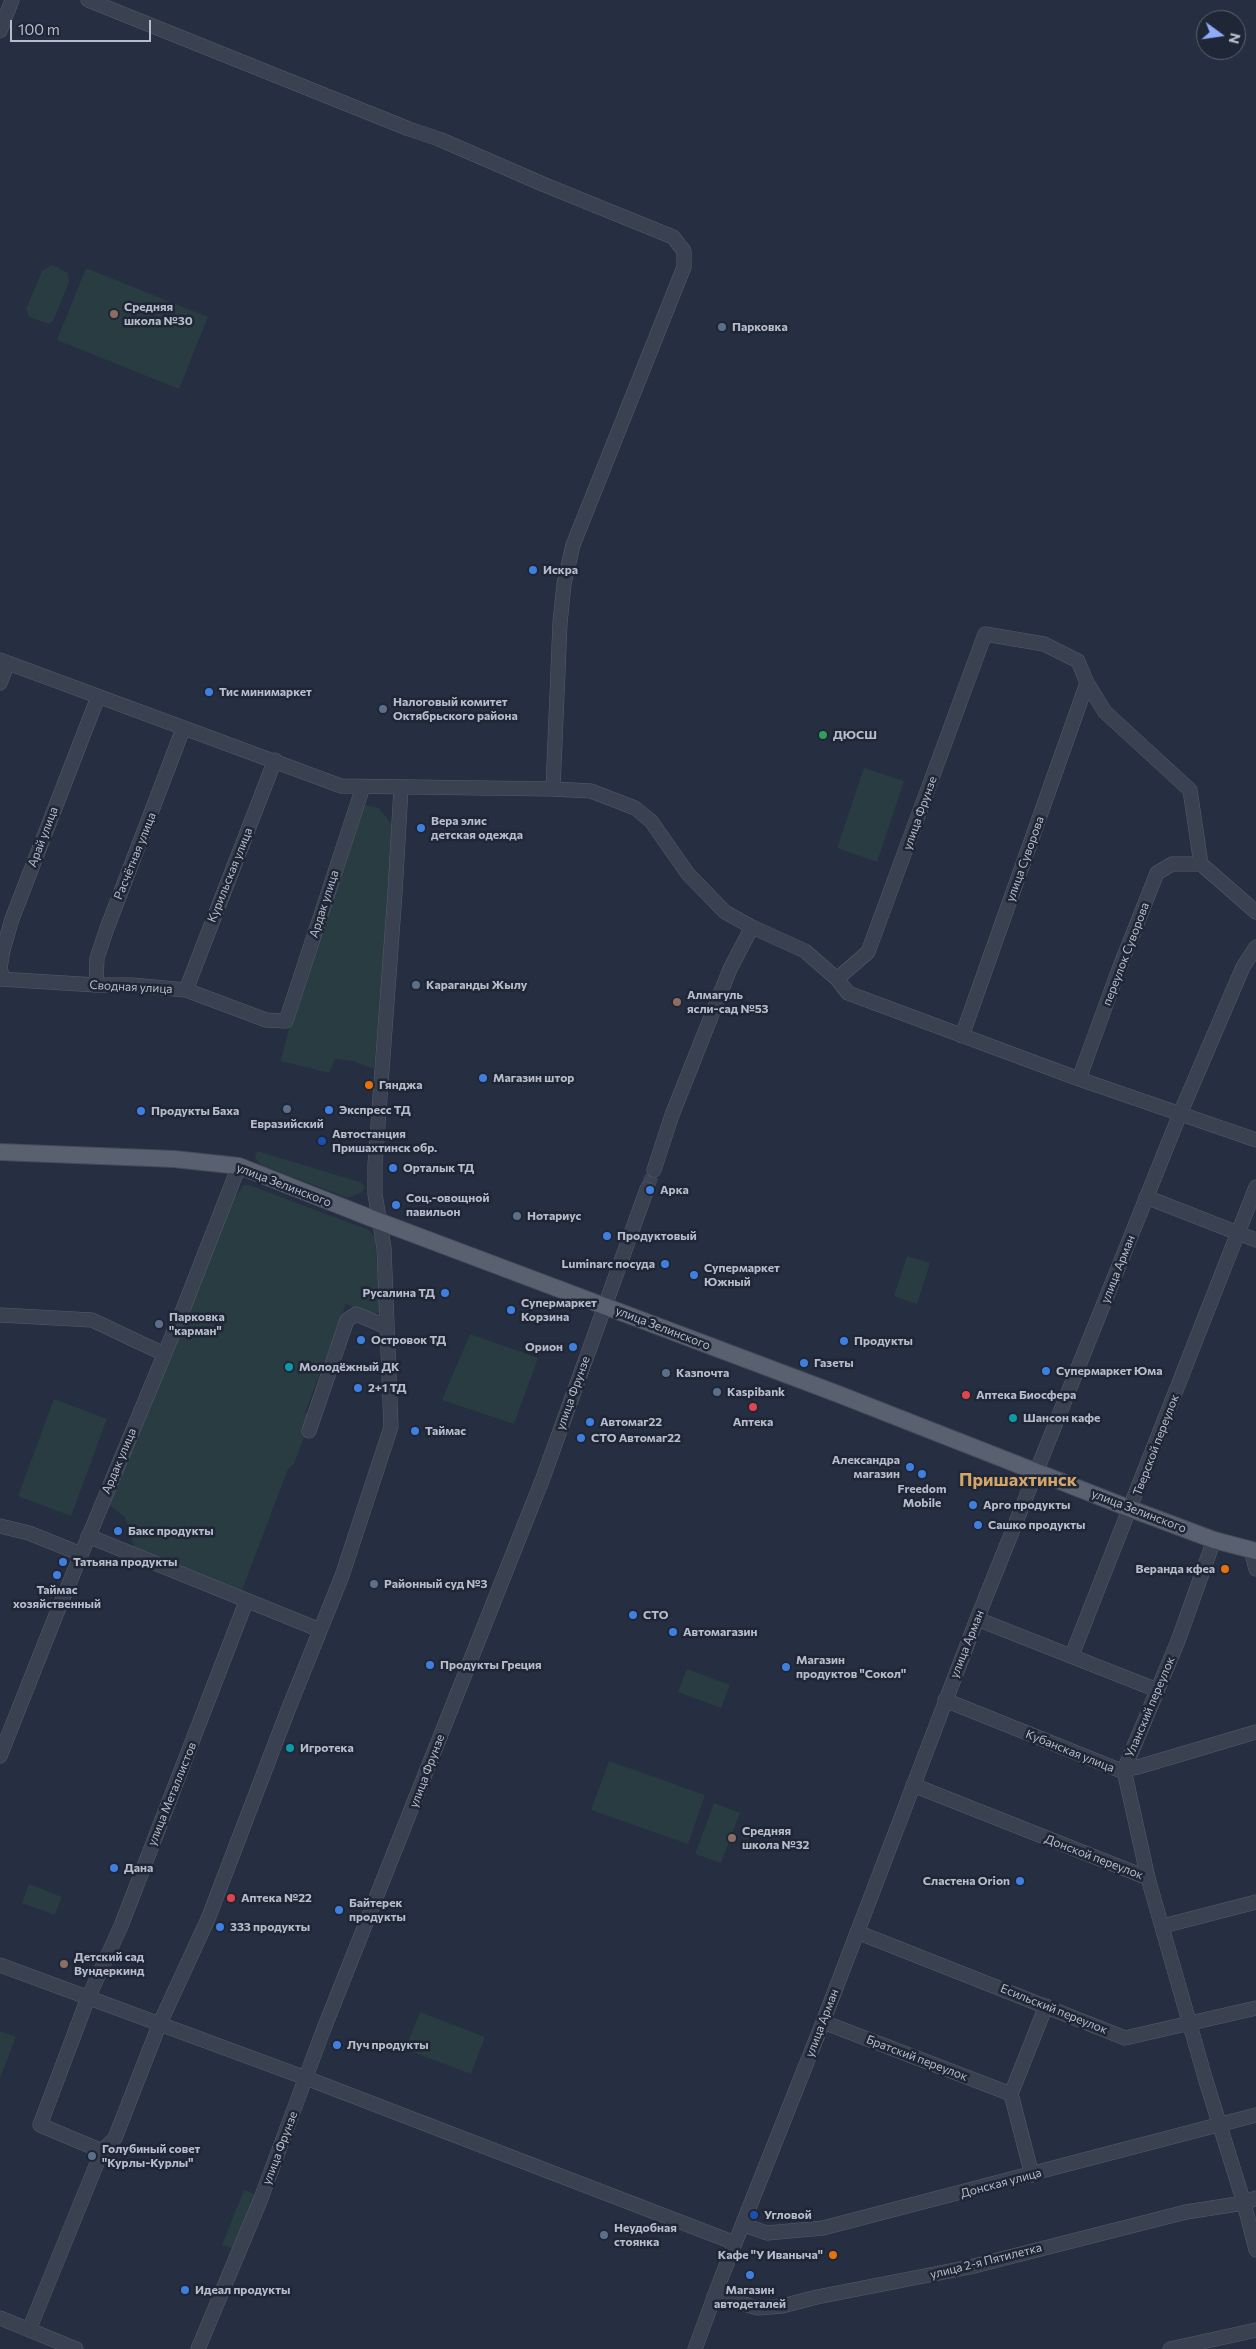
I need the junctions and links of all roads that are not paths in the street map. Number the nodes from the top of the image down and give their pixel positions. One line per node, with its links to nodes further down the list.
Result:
1 (12, 0): 3 (street)
2 (88, 0): 12 (street)
3 (0, 31)
4 (4, 661): 5 (street); 7 (street)
5 (0, 683)
6 (1087, 683): 13 (street); 18 (street, улица Фрунзе); 22 (street, улица Суворова)
7 (98, 697): 8 (street); 17 (street, Арай улица)
8 (183, 729): 9 (street); 19 (street, Расчётная улица)
9 (275, 760): 10 (street); 20 (street, Курильская улица)
10 (363, 787): 11 (street); 21 (street, Ардак улица)
11 (401, 788): 12 (street); 32 (street)
12 (553, 789): 15 (street)
13 (1201, 864): 14 (street); 23 (street, переулок Суворова)
14 (1256, 912)
15 (752, 927): 18 (street); 28 (street)
16 (1256, 947): 24 (street, улица Арман)
17 (1, 979): 19 (street, Сводная улица)
18 (837, 979): 22 (street)
19 (96, 985): 20 (street, Сводная улица)
20 (186, 990): 21 (street, Сводная улица)
21 (286, 1021)
22 (962, 1036): 23 (street)
23 (1079, 1079): 24 (street)
24 (1180, 1114): 25 (street); 31 (street, улица Арман)
25 (1256, 1140)
26 (0, 1152): 27 (main road, улица Зелинского)
27 (239, 1166): 32 (main road, улица Зелинского); 38 (street, Ардак улица)
28 (654, 1170)
29 (1256, 1187): 33 (street, Тверской переулок)
30 (647, 1189): 35 (street, улица Фрунзе)
31 (1146, 1197): 33 (street); 40 (street, улица Арман)
32 (381, 1222): 35 (main road, улица Зелинского); 37 (street)
33 (1238, 1234): 34 (street); 41 (street, Тверской переулок)
34 (1256, 1240)
35 (605, 1306): 40 (main road, улица Зелинского); 69 (street, улица Фрунзе)
36 (0, 1315): 38 (street)
37 (387, 1327): 39 (street); 50 (street)
38 (164, 1354): 43 (street, Ардак улица)
39 (309, 1431)
40 (1036, 1470): 41 (main road, улица Зелинского); 49 (street, улица Арман)
41 (1132, 1509): 44 (main road, улица Зелинского); 51 (street, Тверской переулок)
42 (0, 1526): 46 (street)
43 (88, 1536): 46 (street, Ардак улица); 48 (street)
44 (1214, 1540): 45 (main road, улица Зелинского); 52 (street, Уланский переулок)
45 (1254, 1550): 47 (street)
46 (81, 1554): 55 (street, Ардак улица)
47 (1256, 1569)
48 (246, 1602): 50 (street); 63 (street, улица Металлистов)
49 (977, 1619): 51 (street); 53 (street, улица Арман)
50 (320, 1630): 68 (street)
51 (1072, 1655): 52 (street)
52 (1157, 1690): 56 (street, Уланский переулок)
53 (945, 1700): 56 (street, Кубанская улица); 57 (street, улица Арман)
54 (1256, 1732): 56 (street, Кубанская улица)
55 (0, 1756)
56 (1124, 1770): 58 (street, Уланский переулок)
57 (913, 1785): 58 (street, Донской переулок); 61 (street, улица Арман)
58 (1148, 1878): 60 (street, Донской переулок)
59 (1256, 1902): 60 (street)
60 (1163, 1926): 67 (street, Донской переулок)
61 (857, 1932): 64 (street, Есильский переулок); 66 (street, улица Арман)
62 (0, 1965): 63 (street)
63 (88, 1998): 68 (street); 73 (street, улица Металлистов)
64 (1046, 2006): 67 (street, Есильский переулок); 70 (street)
65 (1256, 2008): 67 (street, Есильский переулок)
66 (823, 2022): 70 (street, Братский переулок); 76 (street, улица Арман)
67 (1190, 2023): 72 (street, Донской переулок)
68 (160, 2024): 69 (street); 73 (street)
69 (306, 2078): 77 (street); 84 (street, улица Фрунзе)
70 (1011, 2094): 74 (street)
71 (1256, 2115): 72 (street, Донская улица)
72 (1220, 2125): 74 (street, Донская улица); 75 (street, Донской переулок)
73 (102, 2151): 81 (street)
74 (1032, 2174): 76 (street, Донская улица)
75 (1250, 2200): 78 (street, Донской переулок); 79 (street, улица 2-я Пятилетка)
76 (744, 2225): 77 (street, улица Арман)
77 (734, 2243): 79 (street, улица Арман)
78 (1256, 2250)
79 (714, 2296): 85 (street, улица Арман)
80 (0, 2318): 81 (street)
81 (29, 2330): 83 (street)
82 (1256, 2330): 86 (street)
83 (76, 2349)
84 (198, 2349)
85 (695, 2349)
86 (1170, 2349)

